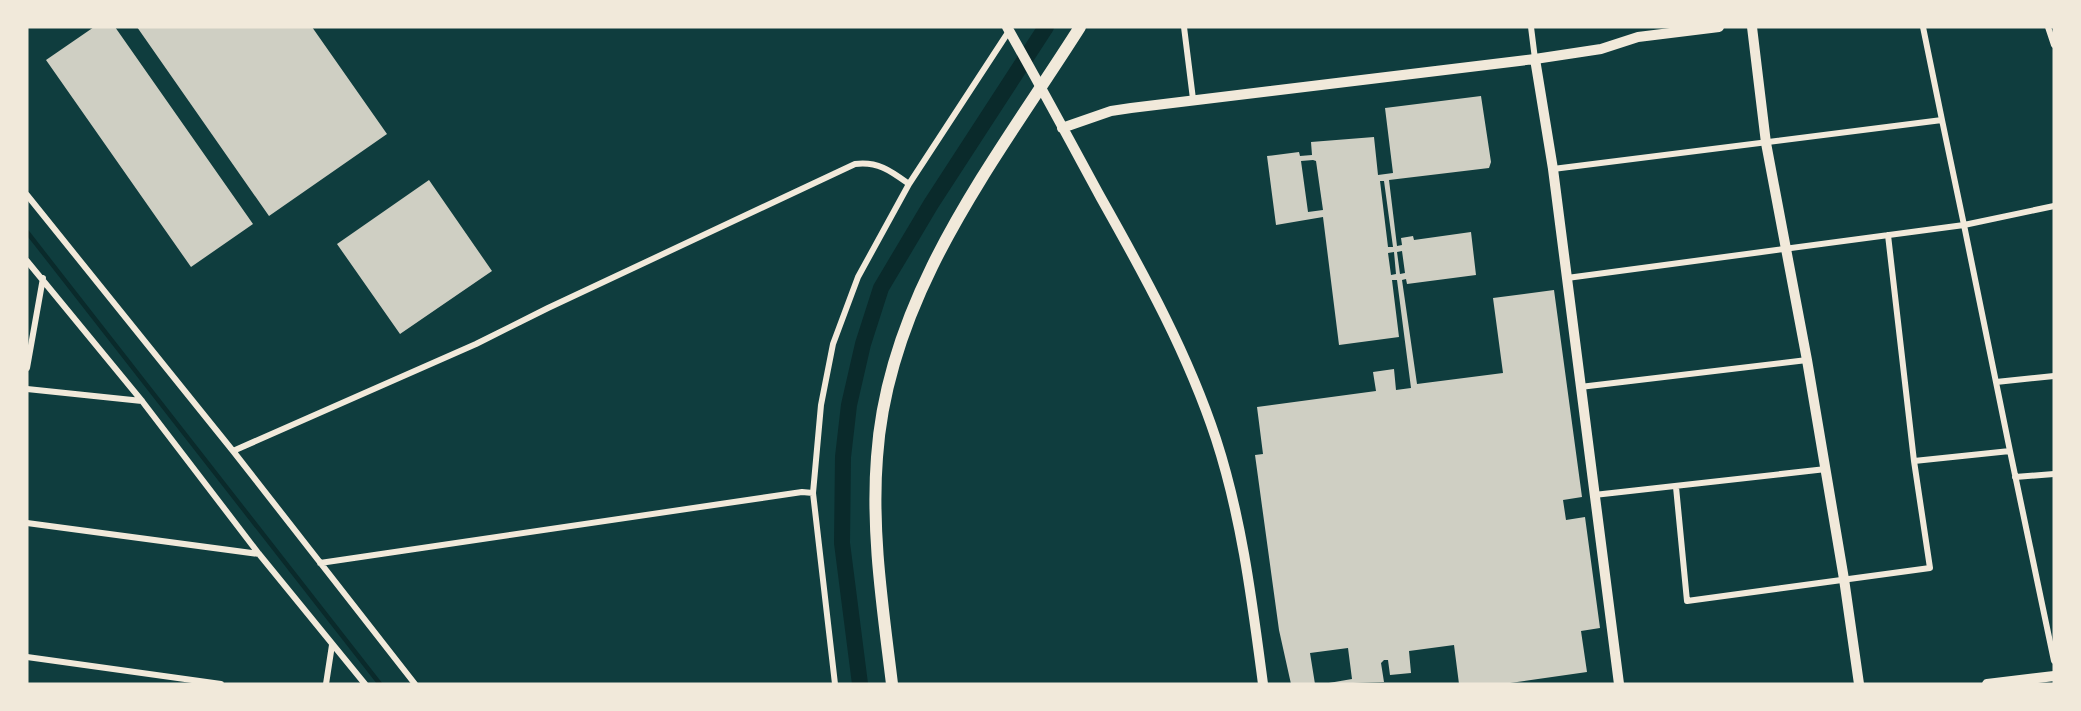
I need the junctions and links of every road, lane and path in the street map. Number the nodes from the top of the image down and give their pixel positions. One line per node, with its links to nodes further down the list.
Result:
1 (1080, 27): 11 (main road)
2 (1184, 27): 12 (street)
3 (1531, 27): 10 (street)
4 (1719, 27): 10 (street)
5 (1752, 27): 15 (street)
6 (1923, 27): 13 (street)
7 (2048, 27): 9 (street)
8 (1008, 29): 11 (street); 17 (street)
9 (2054, 45)
10 (1535, 59): 12 (street); 16 (street)
11 (1040, 89): 14 (street); 55 (main road)
12 (1193, 99): 14 (street)
13 (1942, 120): 15 (street); 20 (street)
14 (1062, 128): 56 (street)
15 (1766, 143): 16 (street); 22 (street)
16 (1553, 169): 25 (street)
17 (909, 184): 33 (street); 40 (street)
18 (27, 195): 33 (street)
19 (2054, 206): 20 (street)
20 (1964, 225): 21 (street); 29 (street)
21 (1888, 235): 22 (street); 35 (street)
22 (1786, 249): 25 (street); 26 (street)
23 (27, 261): 24 (street)
24 (43, 278): 27 (street); 32 (street)
25 (1567, 278): 30 (street)
26 (1807, 360): 30 (street); 36 (street)
27 (27, 368)
28 (2054, 376): 29 (street)
29 (1996, 382): 34 (street)
30 (1580, 387): 41 (street)
31 (27, 389): 32 (street)
32 (142, 402): 43 (street)
33 (233, 451): 44 (street)
34 (2010, 451): 35 (street); 38 (street)
35 (1914, 461): 45 (street)
36 (1826, 469): 39 (street); 45 (street)
37 (2054, 474): 38 (street)
38 (2015, 477): 48 (street)
39 (1676, 487): 41 (street); 45 (street)
40 (813, 493): 44 (street); 54 (street)
41 (1594, 495): 57 (street)
42 (27, 524): 43 (street)
43 (259, 554): 46 (street)
44 (320, 563): 53 (street)
45 (1844, 579): 58 (street)
46 (332, 645): 51 (street); 52 (street)
47 (27, 657): 50 (street)
48 (2054, 661)
49 (2054, 676): 59 (street)
50 (221, 684)
51 (326, 684)
52 (365, 684)
53 (415, 684)
54 (835, 684)
55 (892, 684)
56 (1263, 684)
57 (1619, 684)
58 (1858, 684)
59 (1987, 684)

